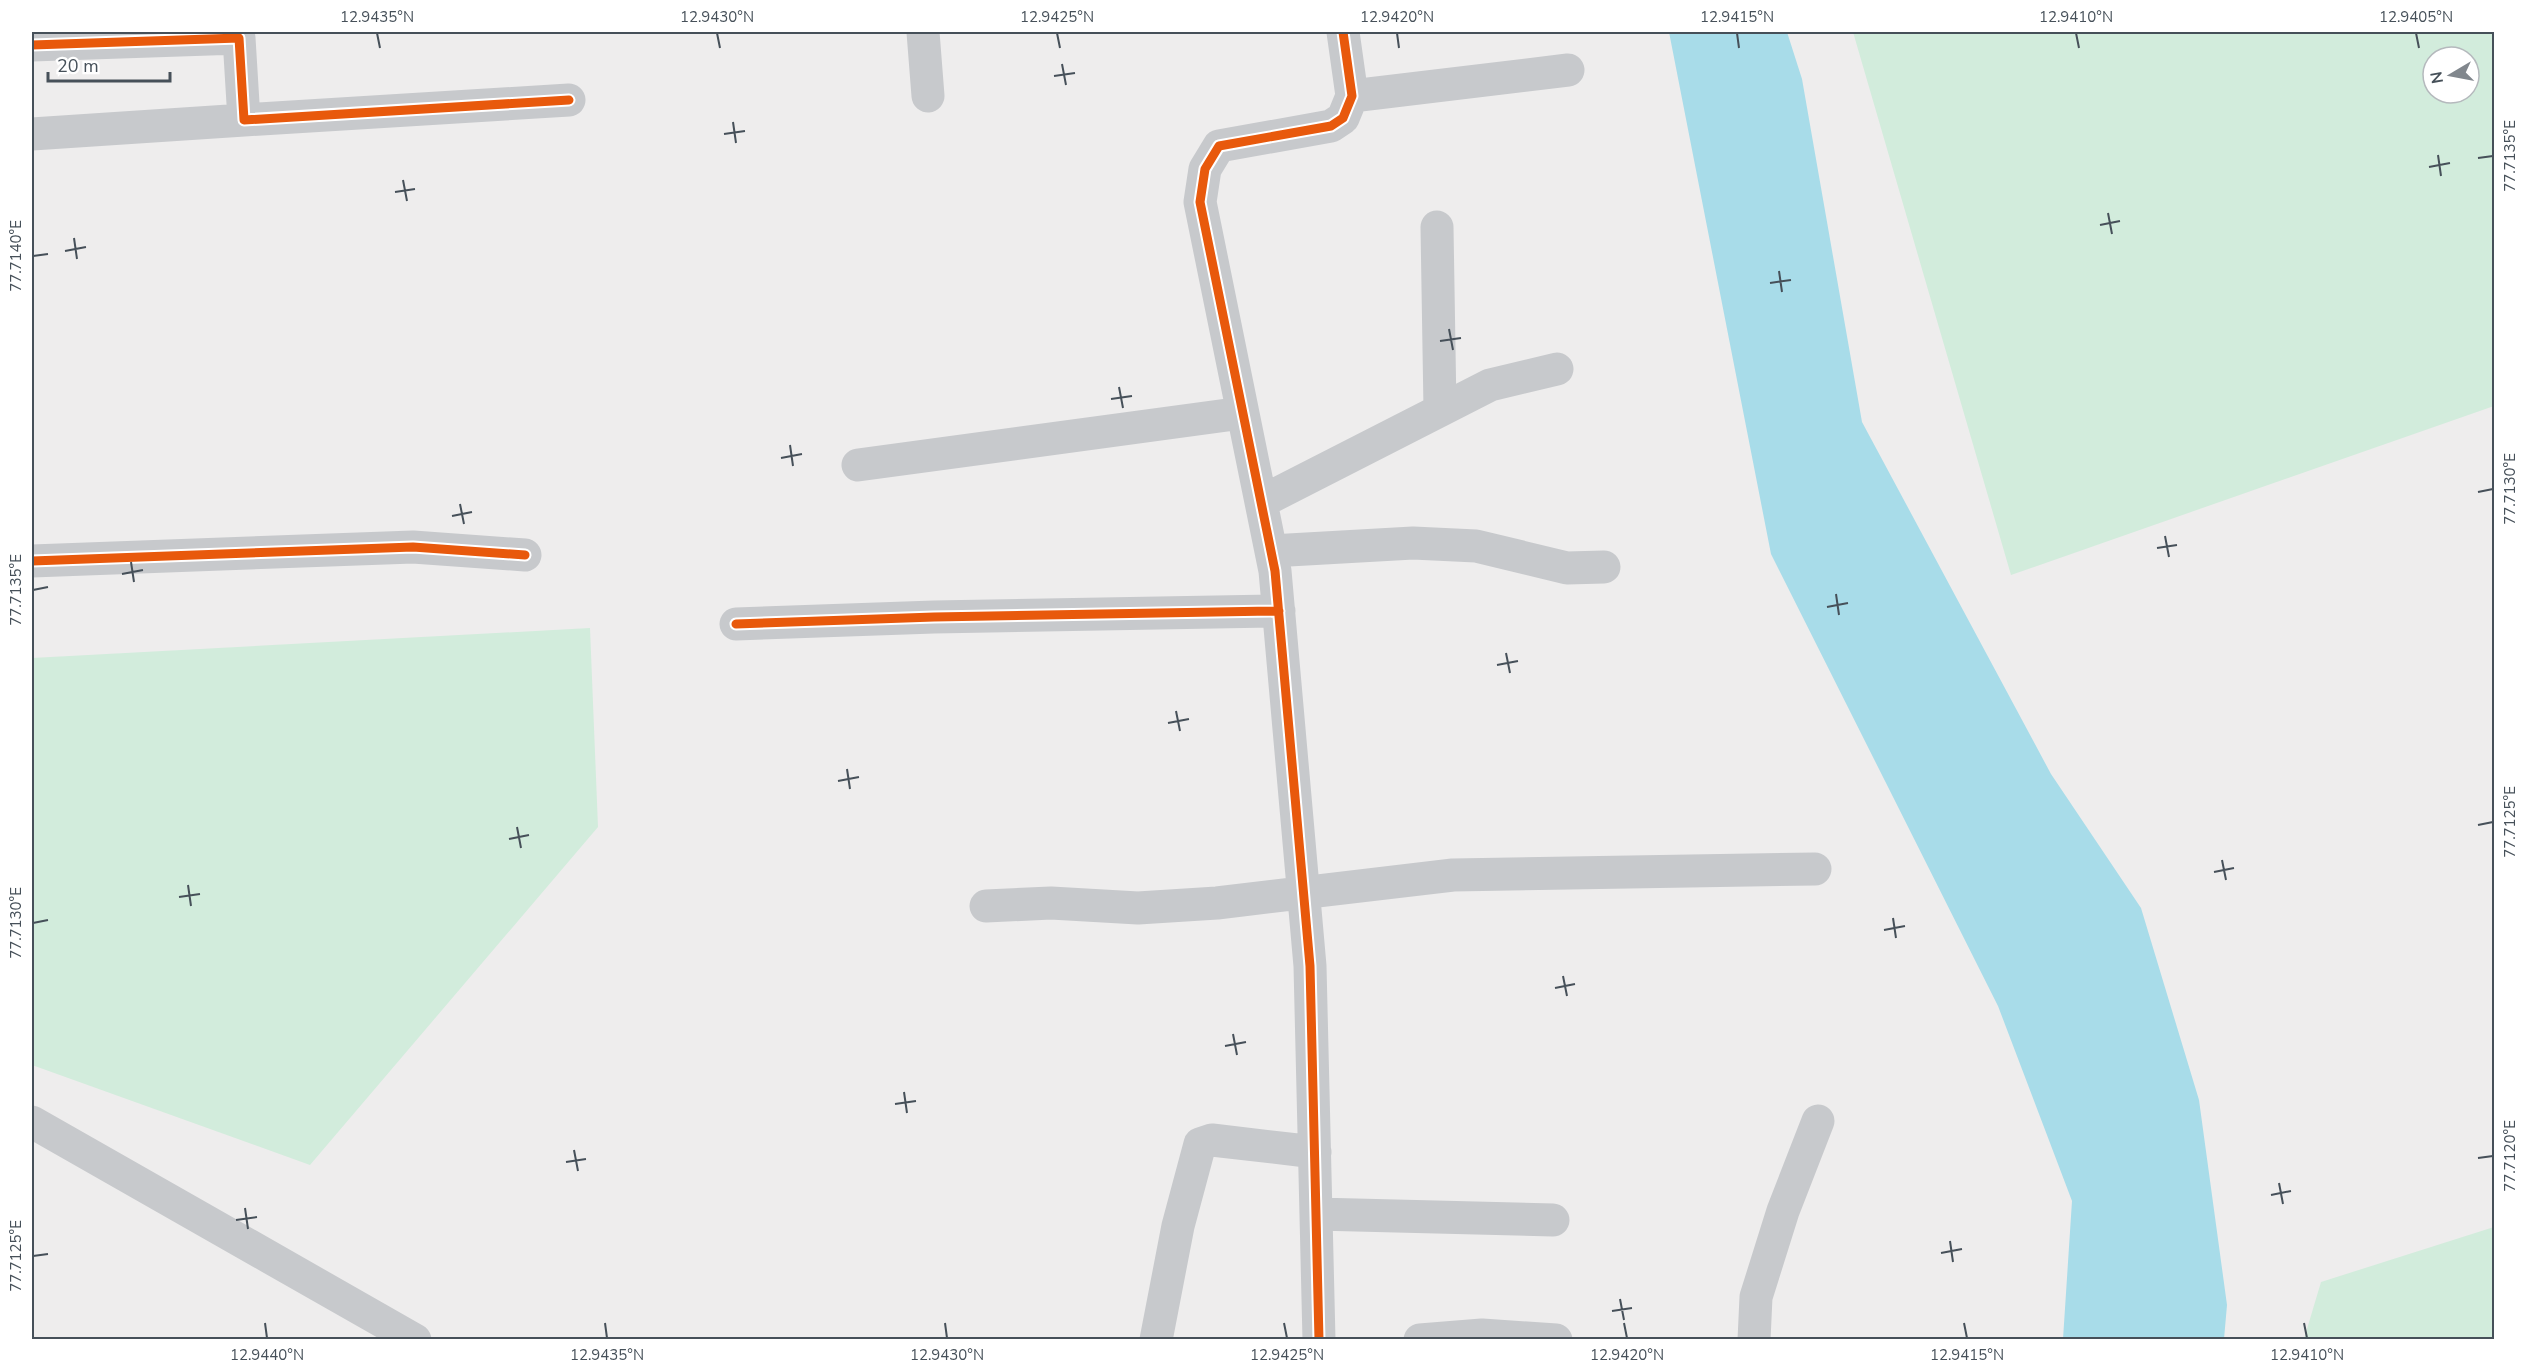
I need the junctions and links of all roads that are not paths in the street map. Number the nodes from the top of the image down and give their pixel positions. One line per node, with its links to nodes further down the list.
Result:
1 (923, 32): 5 (street)
2 (1343, 32): 6 (street)
3 (32, 45): 8 (street)
4 (1568, 70): 6 (street)
5 (928, 96)
6 (1352, 96): 13 (street)
7 (569, 100): 8 (street)
8 (244, 120): 9 (street)
9 (32, 134)
10 (1437, 227): 12 (street)
11 (1557, 369): 12 (street)
12 (1440, 410): 15 (street)
13 (1242, 413): 14 (street); 15 (street)
14 (858, 465)
15 (1261, 502): 16 (street)
16 (1271, 551): 19 (street); 20 (street)
17 (525, 555): 18 (street)
18 (32, 561)
19 (1604, 567)
20 (1278, 611): 21 (street); 23 (street)
21 (736, 624)
22 (1815, 869): 23 (street)
23 (1304, 892): 24 (street); 27 (street)
24 (986, 906)
25 (1818, 1121): 35 (street)
26 (32, 1122): 30 (street)
27 (1315, 1152): 28 (street); 31 (street)
28 (1316, 1214): 29 (street); 32 (street)
29 (1553, 1220)
30 (416, 1340)
31 (1156, 1340)
32 (1319, 1340)
33 (1420, 1340): 34 (street)
34 (1556, 1340)
35 (1754, 1340)

